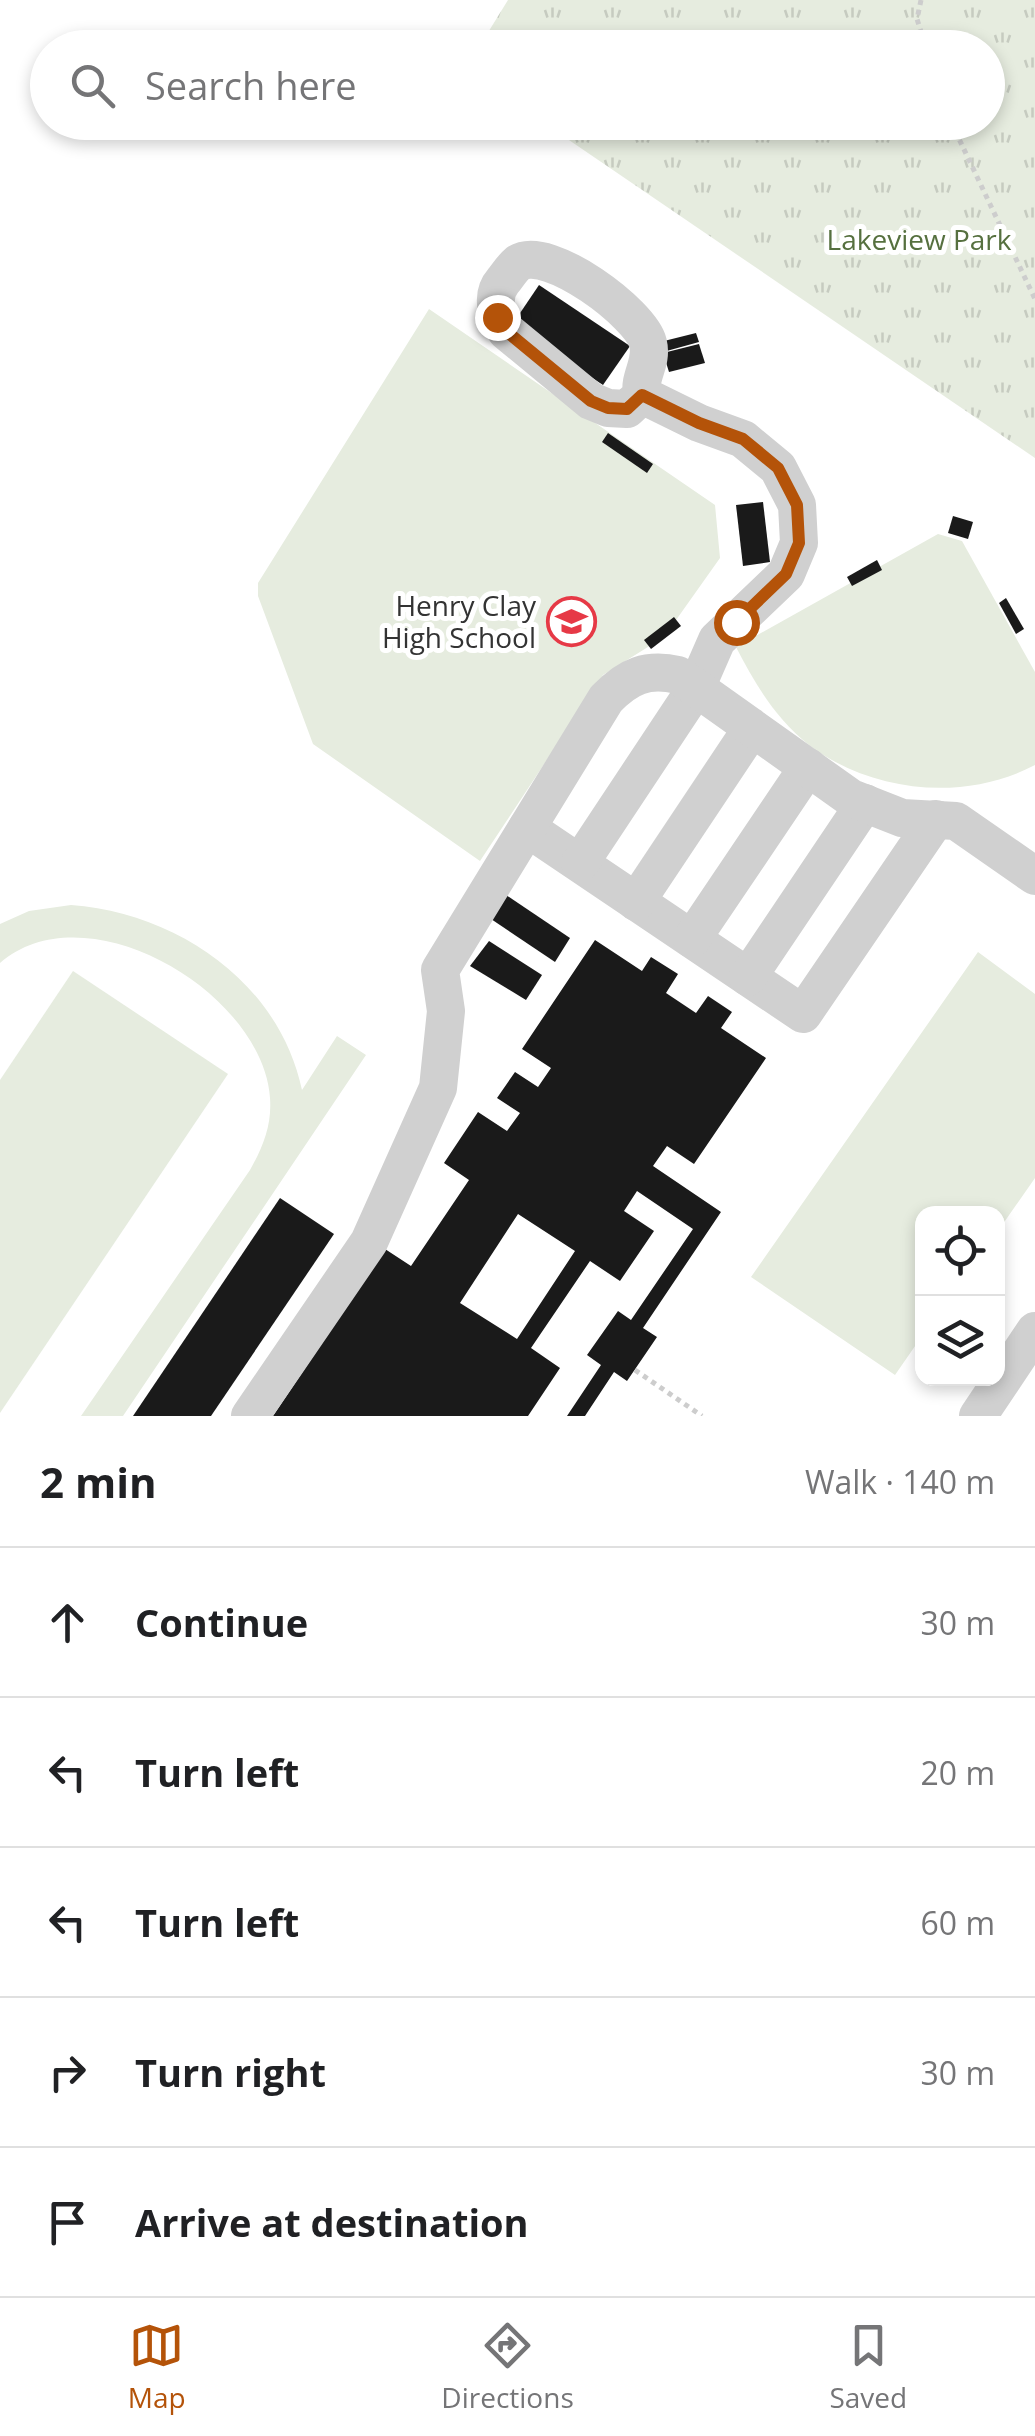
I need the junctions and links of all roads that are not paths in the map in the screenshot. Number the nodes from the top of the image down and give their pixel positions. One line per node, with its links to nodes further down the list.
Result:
1 (642, 395): 2 (lane)
2 (696, 688): 3 (lane); 7 (lane); 8 (lane)
3 (752, 728): 4 (lane); 10 (lane)
4 (808, 767): 5 (lane); 11 (lane)
5 (865, 803): 6 (lane); 12 (lane)
6 (936, 819): 9 (lane); 12 (lane)
7 (527, 828): 8 (lane); 15 (lane)
8 (580, 863): 10 (lane)
9 (1035, 876)
10 (636, 902): 11 (lane)
11 (692, 939): 12 (lane)
12 (748, 977)
13 (1035, 1331): 14 (lane)
14 (1024, 1373): 16 (lane)
15 (250, 1416)
16 (978, 1416)

